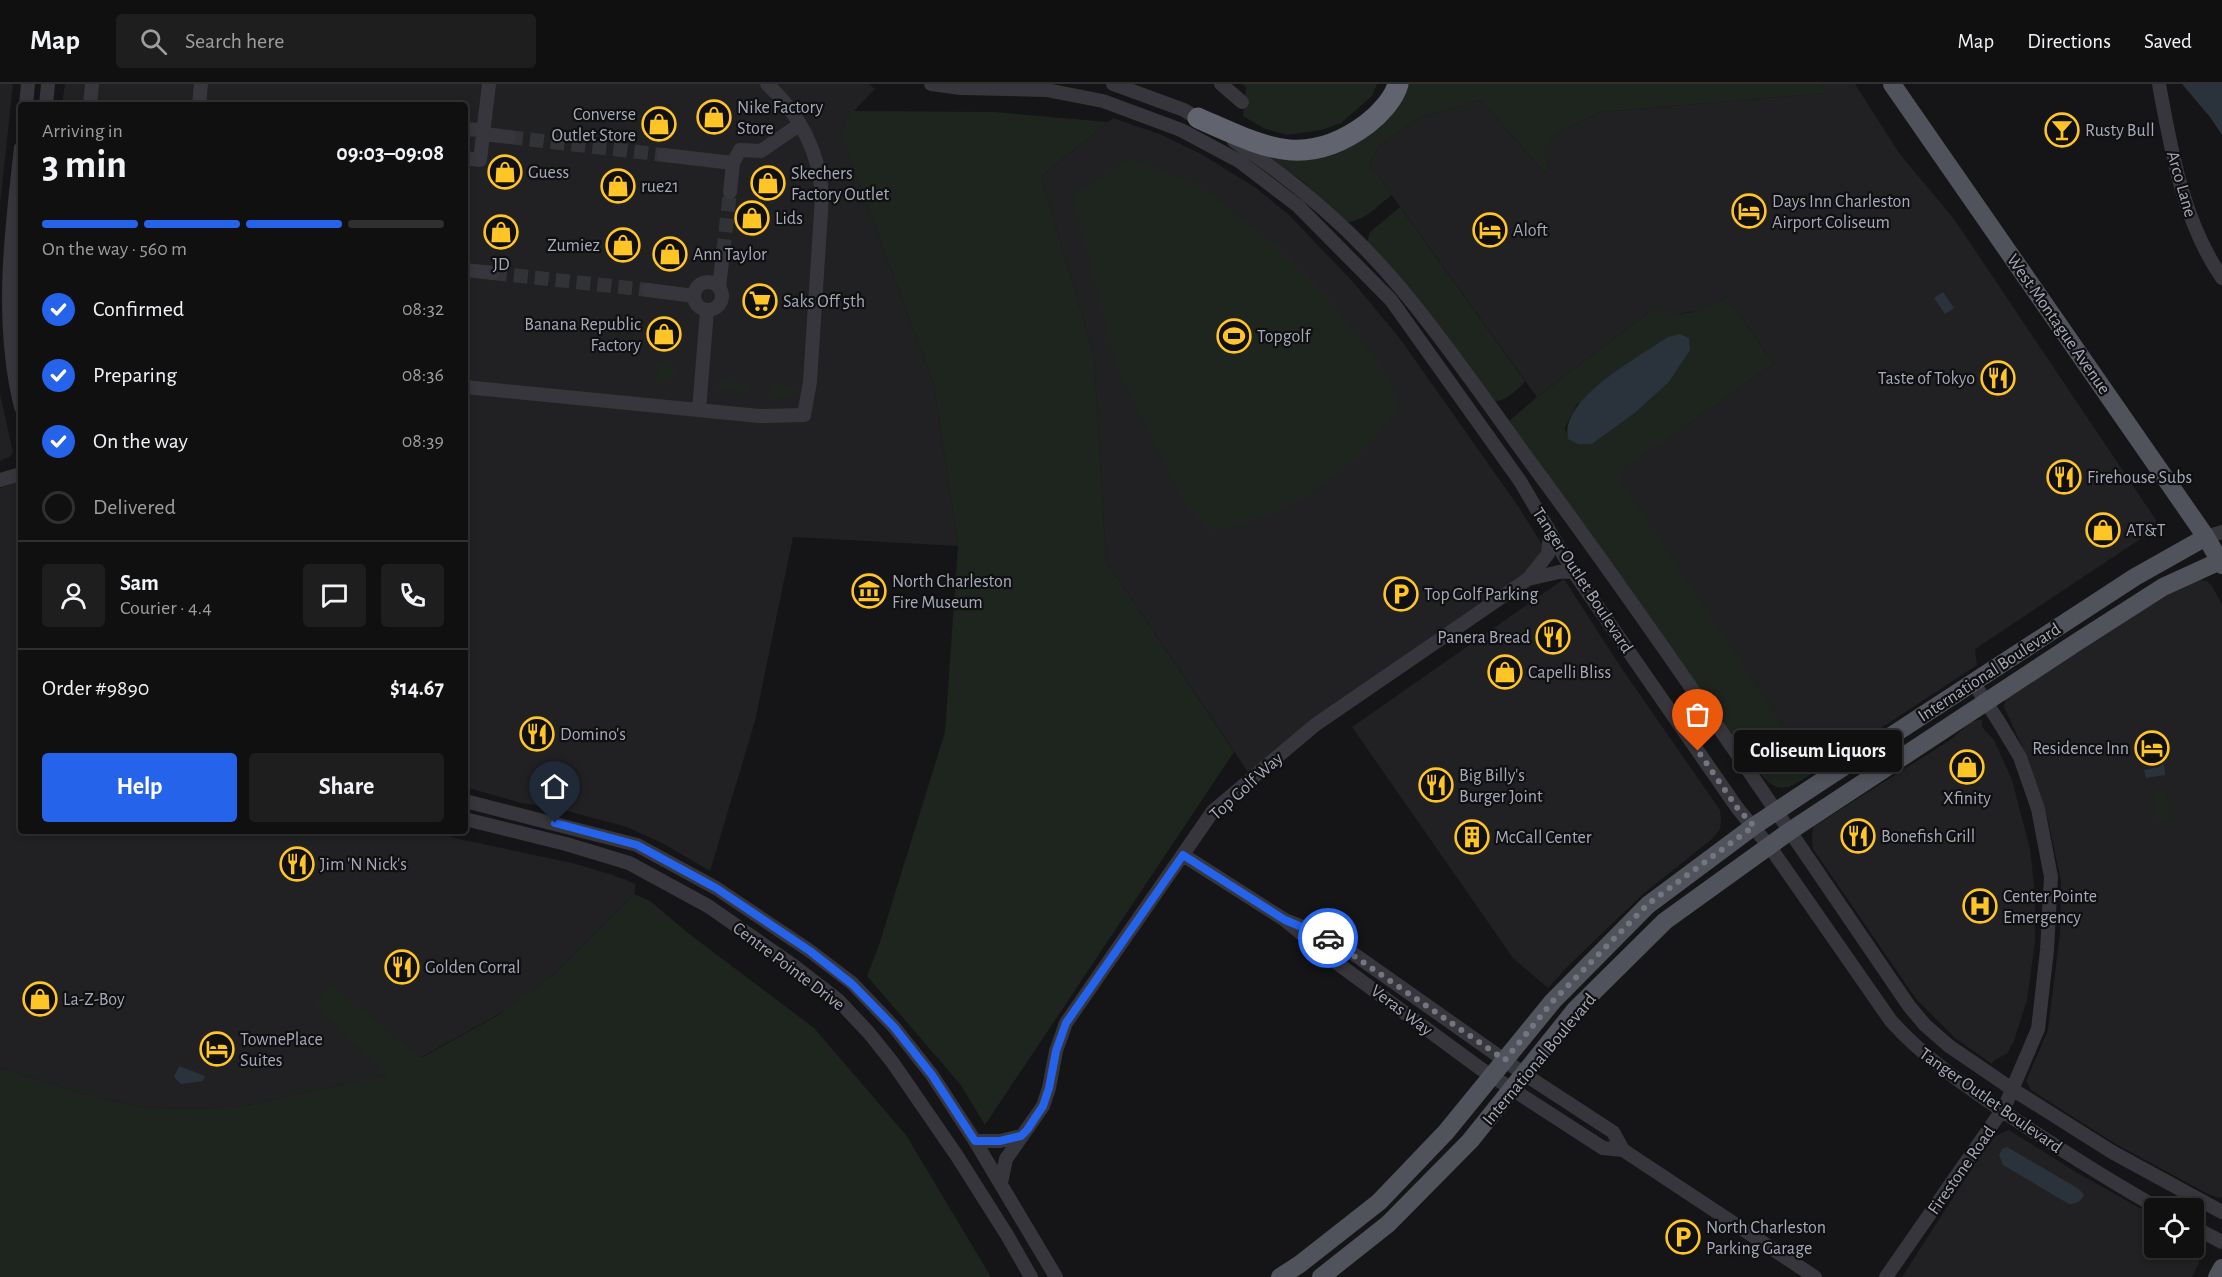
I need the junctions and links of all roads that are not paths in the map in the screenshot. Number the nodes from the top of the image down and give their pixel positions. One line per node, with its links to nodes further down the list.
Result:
1 (28, 84): 14 (street)
2 (48, 84): 15 (street)
3 (92, 84): 16 (street)
4 (201, 84): 17 (street)
5 (489, 84): 22 (street)
6 (767, 84): 20 (street)
7 (931, 84): 13 (street, Tanger Outlet Boulevard)
8 (1113, 84): 19 (street, Tanger Outlet Boulevard)
9 (1221, 84): 18 (street)
10 (1398, 84): 19 (highway)
11 (1892, 84): 43 (main road, West Montague Avenue)
12 (2158, 84): 32 (street, Arco Lane)
13 (961, 86): 42 (street, Tanger Outlet Boulevard)
14 (26, 102)
15 (46, 102)
16 (90, 102)
17 (199, 102)
18 (1242, 102)
19 (1198, 118): 50 (street, Tanger Outlet Boulevard)
20 (799, 125): 26 (street); 39 (street)
21 (468, 129): 22 (street)
22 (484, 134): 23 (street); 25 (street)
23 (509, 137)
24 (664, 155): 26 (street)
25 (468, 158)
26 (733, 163): 28 (street)
27 (18, 181): 38 (street)
28 (730, 192)
29 (723, 253): 33 (street)
30 (468, 270): 31 (street)
31 (493, 273)
32 (2222, 278)
33 (719, 288): 35 (street); 36 (street)
34 (648, 290): 35 (street)
35 (694, 296): 36 (street)
36 (707, 310): 39 (street)
37 (468, 387): 39 (street)
38 (18, 397)
39 (699, 410)
40 (18, 475): 41 (street)
41 (0, 480)
42 (1550, 534): 45 (street, Tanger Outlet Boulevard); 46 (street, Top Golf Way)
43 (2214, 534): 44 (main road, West Montague Avenue); 47 (main road, International Boulevard)
44 (2221, 562): 48 (main road, International Boulevard)
45 (1573, 571): 46 (street, Top Golf Way); 52 (street, Tanger Outlet Boulevard)
46 (1527, 579): 55 (street, Top Golf Way)
47 (1972, 682): 48 (street, Firestone Road); 50 (main road, International Boulevard)
48 (1986, 701): 53 (main road, International Boulevard); 61 (street, Firestone Road)
49 (468, 802): 64 (street, Centre Pointe Drive)
50 (1777, 812): 52 (main road, International Boulevard); 53 (street, Tanger Outlet Boulevard)
51 (468, 820): 72 (street, Centre Pointe Drive)
52 (1754, 826): 54 (street, Tanger Outlet Boulevard); 57 (main road, International Boulevard)
53 (1790, 831): 54 (main road, International Boulevard); 61 (street, Tanger Outlet Boulevard)
54 (1770, 847): 58 (main road, International Boulevard); 62 (street, Tanger Outlet Boulevard)
55 (1183, 855): 56 (street, Veras Way); 63 (street, Top Golf Way)
56 (1285, 920): 57 (street, Veras Way); 59 (street, Veras Way)
57 (1505, 1060): 58 (street, Veras Way); 59 (main road, International Boulevard)
58 (1524, 1074): 60 (main road, International Boulevard); 65 (street, Veras Way)
59 (1492, 1075): 60 (street, Veras Way); 74 (main road, International Boulevard)
60 (1513, 1088): 65 (street, Veras Way); 75 (main road, International Boulevard)
61 (2012, 1089): 62 (street, Firestone Road); 68 (street, Tanger Outlet Boulevard)
62 (2002, 1110): 67 (street, Tanger Outlet Boulevard); 77 (street, Firestone Road)
63 (1021, 1136): 64 (street); 66 (street, Top Golf Way)
64 (975, 1141): 66 (street, Centre Pointe Drive)
65 (1623, 1150): 76 (street)
66 (1000, 1183): 73 (street, Centre Pointe Drive)
67 (2144, 1199)
68 (2222, 1212)
69 (2204, 1233): 70 (street)
70 (2222, 1242)
71 (2222, 1268): 78 (main road)
72 (1031, 1277)
73 (1056, 1277)
74 (1280, 1277)
75 (1321, 1277)
76 (1815, 1277)
77 (1886, 1277)
78 (2217, 1277)

